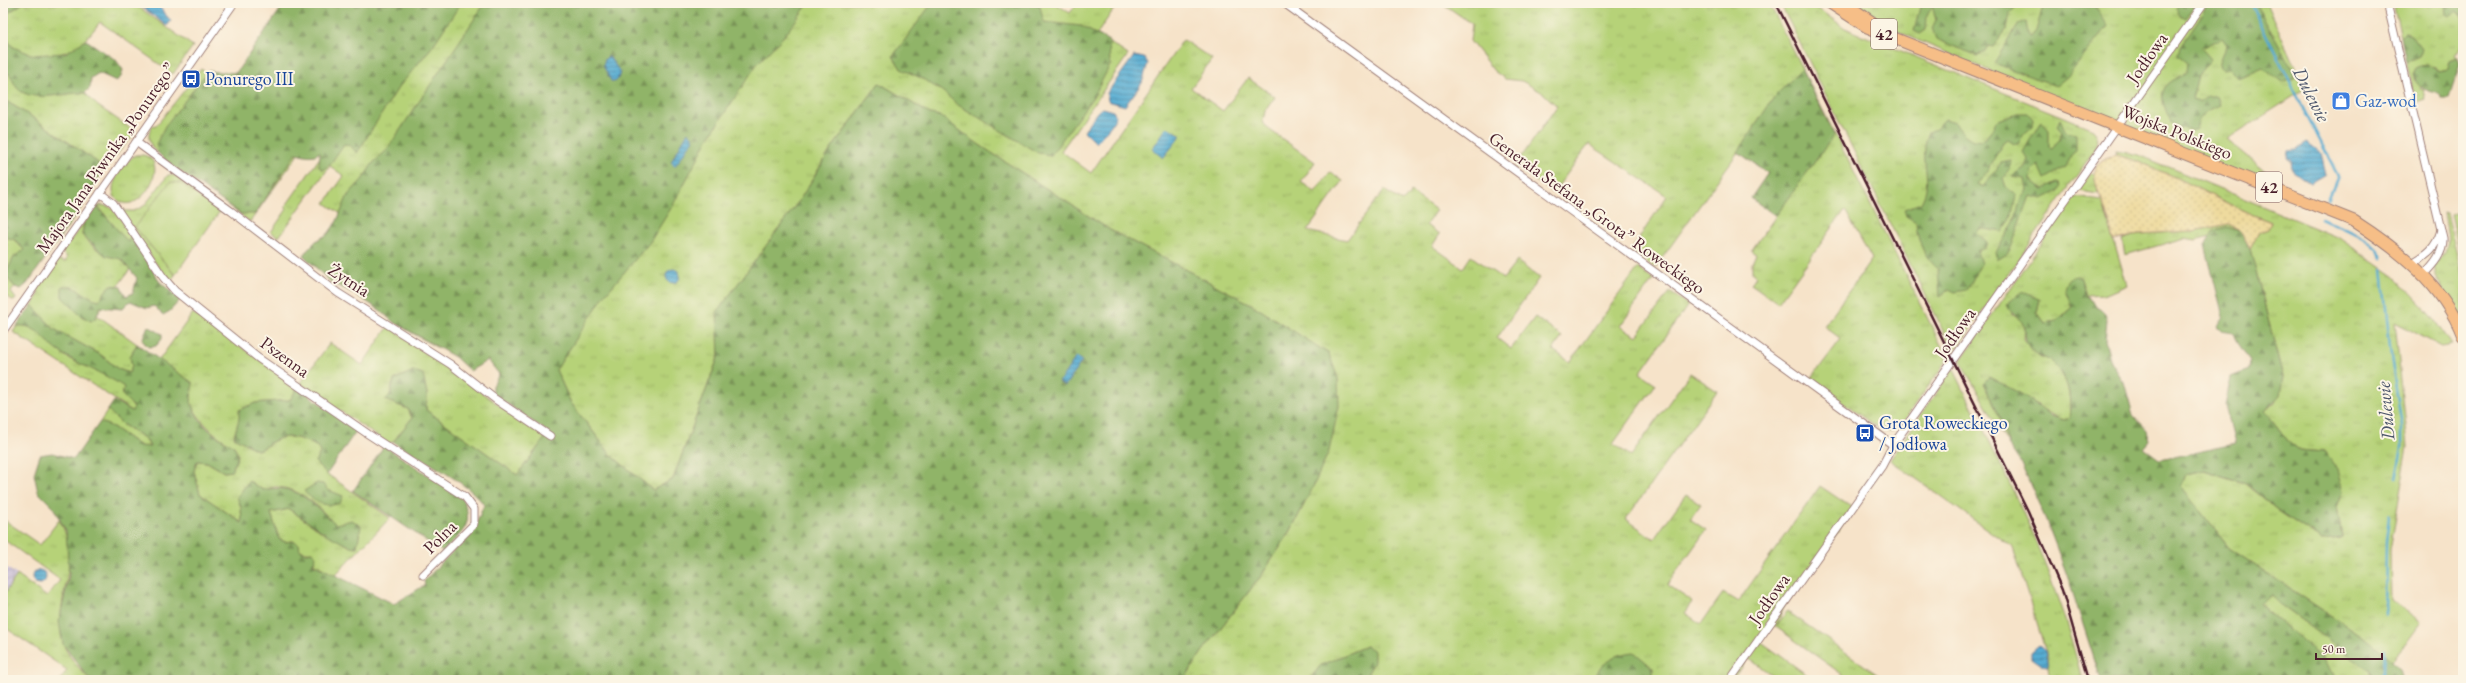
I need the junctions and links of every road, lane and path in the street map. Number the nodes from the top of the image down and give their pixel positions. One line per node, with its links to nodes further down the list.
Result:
1 (234, 3): 9 (street, Majora Jana Piwnika „Ponurego”)
2 (1284, 3): 17 (street, Generała Stefana „Grota” Roweckiego)
3 (1830, 3): 7 (main road, Wojska Polskiego / 42)
4 (1844, 3): 7 (main road, Wojska Polskiego / 42)
5 (2204, 3): 8 (street, Jodłowa)
6 (2387, 3): 11 (street)
7 (1920, 48): 8 (main road, Wojska Polskiego / 42)
8 (2117, 126): 12 (main road, Wojska Polskiego / 42); 17 (street, Jodłowa)
9 (136, 142): 10 (street, Majora Jana Piwnika „Ponurego”); 16 (street, Żytnia)
10 (100, 193): 14 (street, Majora Jana Piwnika „Ponurego”); 18 (street, Pszenna)
11 (2441, 228): 12 (street); 13 (street)
12 (2412, 263): 13 (main road, Wojska Polskiego / 42)
13 (2423, 275): 15 (main road, Wojska Polskiego / 42)
14 (3, 331)
15 (2463, 336)
16 (550, 436)
17 (1892, 445): 20 (street, Jodłowa)
18 (474, 518): 19 (street, Polna)
19 (423, 574)
20 (1730, 680)

